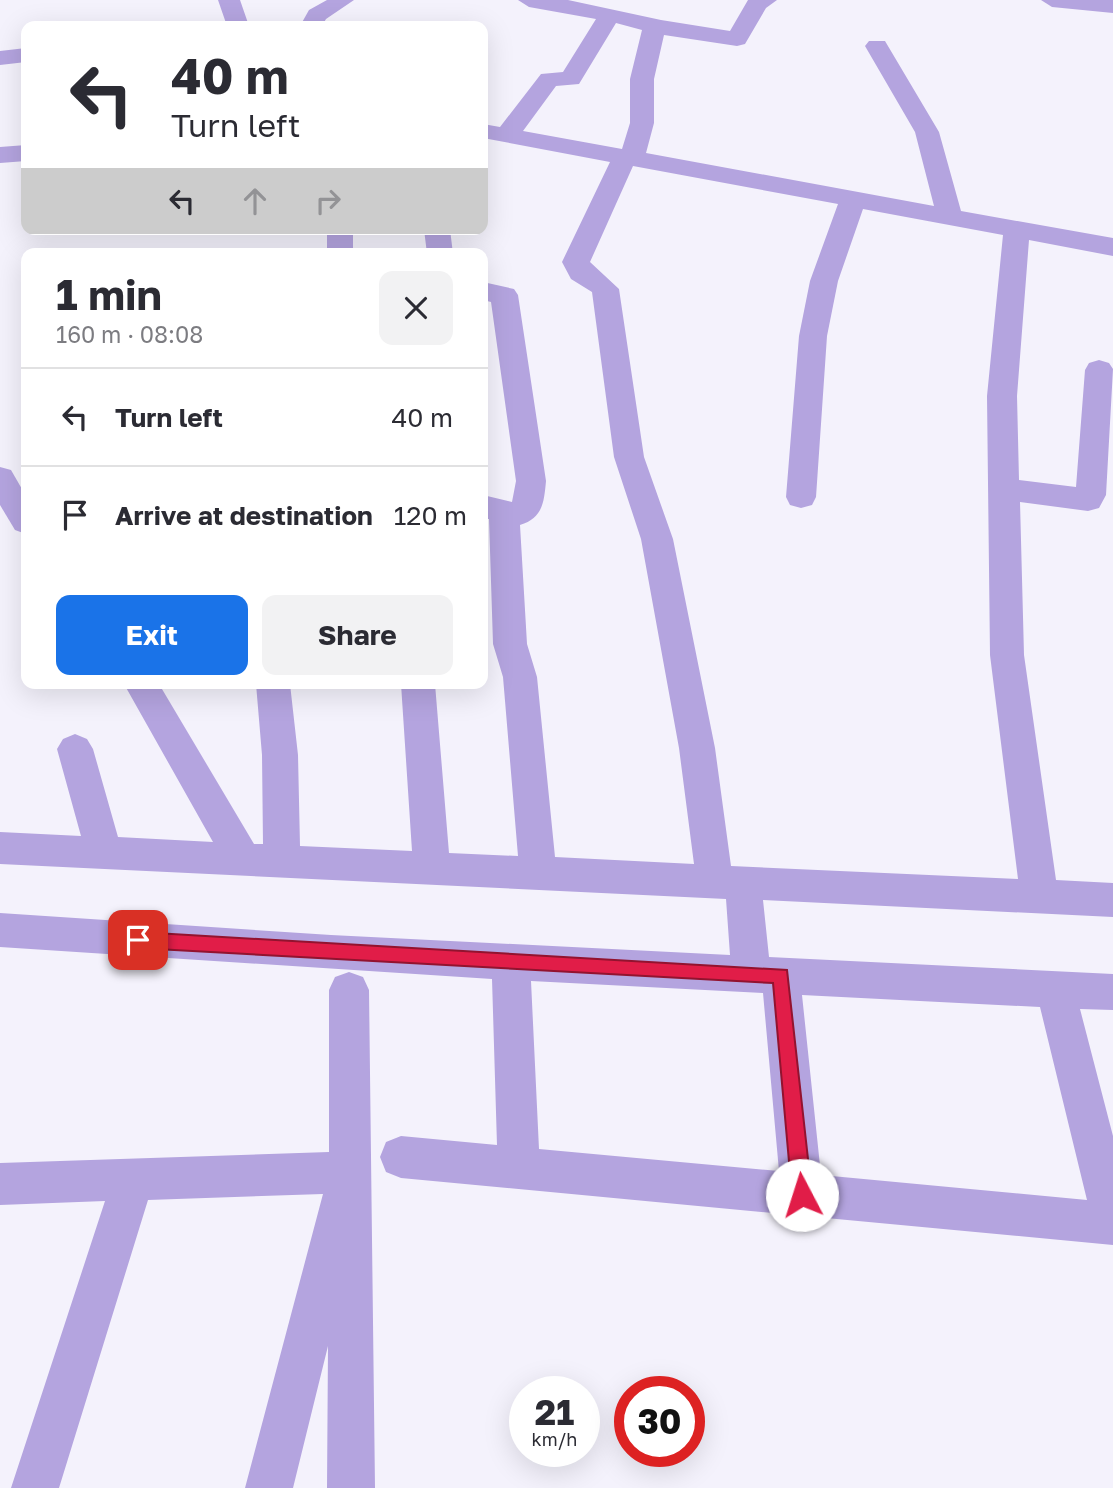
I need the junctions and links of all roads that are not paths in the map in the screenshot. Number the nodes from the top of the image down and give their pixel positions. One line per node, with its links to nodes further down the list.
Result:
1 (229, 0): 8 (street)
2 (343, 0): 9 (street)
3 (529, 0): 7 (street)
4 (766, 0): 10 (street)
5 (1052, 0): 6 (street)
6 (1102, 4)
7 (610, 15): 10 (street); 14 (street)
8 (236, 21)
9 (314, 21)
10 (655, 26): 17 (street)
11 (877, 46): 19 (street)
12 (21, 56): 13 (street)
13 (0, 58)
14 (495, 133): 17 (street)
15 (21, 154): 16 (street)
16 (0, 156)
17 (628, 158): 18 (street); 40 (street)
18 (853, 199): 19 (street); 26 (street)
19 (950, 217): 20 (street)
20 (1017, 229): 21 (street); 25 (street)
21 (1113, 247)
22 (488, 292): 27 (street)
23 (1099, 370): 25 (street)
24 (0, 478): 28 (street)
25 (1004, 489): 41 (street)
26 (801, 497)
27 (493, 510): 29 (street)
28 (21, 514)
29 (497, 645): 39 (street)
30 (144, 689): 36 (street)
31 (273, 689): 37 (street)
32 (418, 689): 38 (street)
33 (75, 750): 35 (street)
34 (0, 848): 35 (street)
35 (104, 854): 36 (street)
36 (244, 861): 37 (street)
37 (282, 863): 38 (street)
38 (432, 870): 39 (street)
39 (538, 874): 40 (street)
40 (729, 883): 41 (street); 45 (street)
41 (1039, 896): 42 (street)
42 (1113, 900)
43 (0, 930): 44 (street)
44 (511, 962): 45 (street); 50 (street)
45 (766, 975): 47 (street); 54 (street)
46 (349, 990): 51 (street)
47 (1056, 990): 48 (street); 55 (street)
48 (1113, 992)
49 (401, 1157): 50 (street)
50 (519, 1169): 54 (street)
51 (350, 1172): 52 (street); 57 (street); 58 (street)
52 (134, 1178): 53 (street); 56 (street)
53 (0, 1184)
54 (802, 1195): 55 (street)
55 (1113, 1222)
56 (35, 1488)
57 (269, 1488)
58 (351, 1488)

